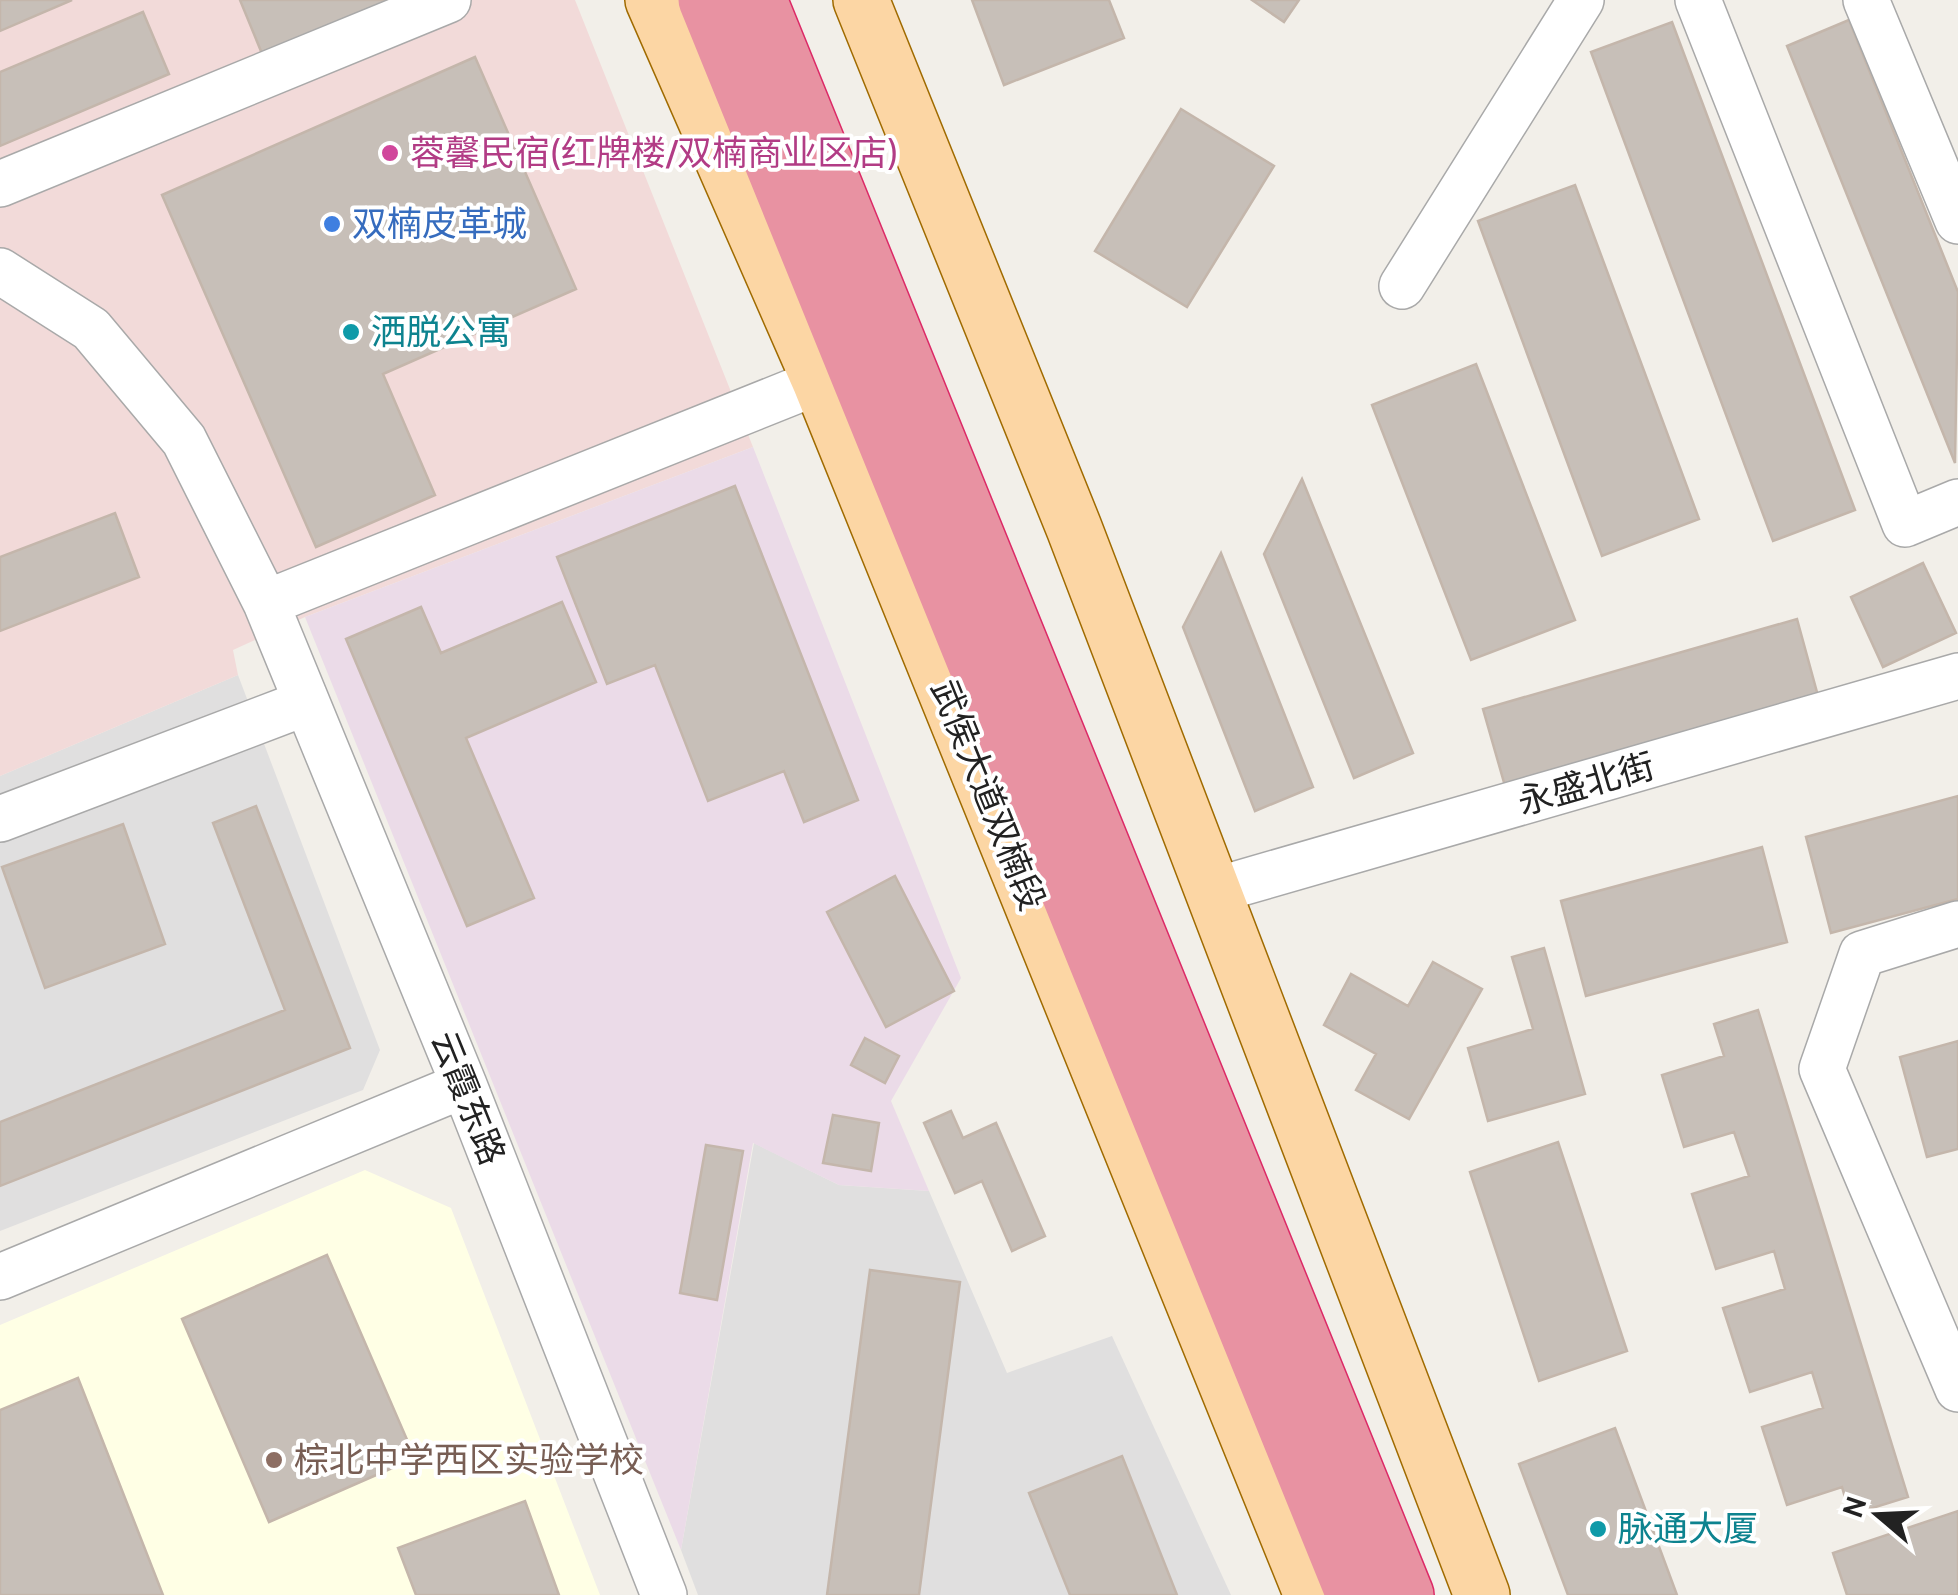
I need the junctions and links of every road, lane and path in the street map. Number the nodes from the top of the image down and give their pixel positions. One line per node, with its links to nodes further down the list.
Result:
1 (448, 0): 9 (street)
2 (653, 0): 13 (main road, 武侯大道双楠段)
3 (706, 0): 26 (highway)
4 (759, 0): 27 (highway)
5 (861, 0): 19 (main road)
6 (1581, 0): 12 (street)
7 (1698, 0): 14 (street)
8 (1866, 0): 10 (street)
9 (0, 184)
10 (1958, 221)
11 (0, 271): 15 (street, 云霞东路)
12 (1402, 286)
13 (820, 381): 15 (street); 25 (main road, 武侯大道双楠段)
14 (1958, 502)
15 (266, 603): 17 (street, 云霞东路)
16 (1958, 676): 19 (street, 永盛北街)
17 (305, 703): 18 (street); 21 (street, 云霞东路)
18 (0, 819)
19 (1213, 892): 28 (main road)
20 (1958, 924): 23 (street)
21 (464, 1085): 22 (street); 24 (street, 云霞东路)
22 (0, 1277)
23 (1958, 1389)
24 (664, 1595)
25 (1312, 1595)
26 (1354, 1595)
27 (1406, 1595)
28 (1482, 1595)

